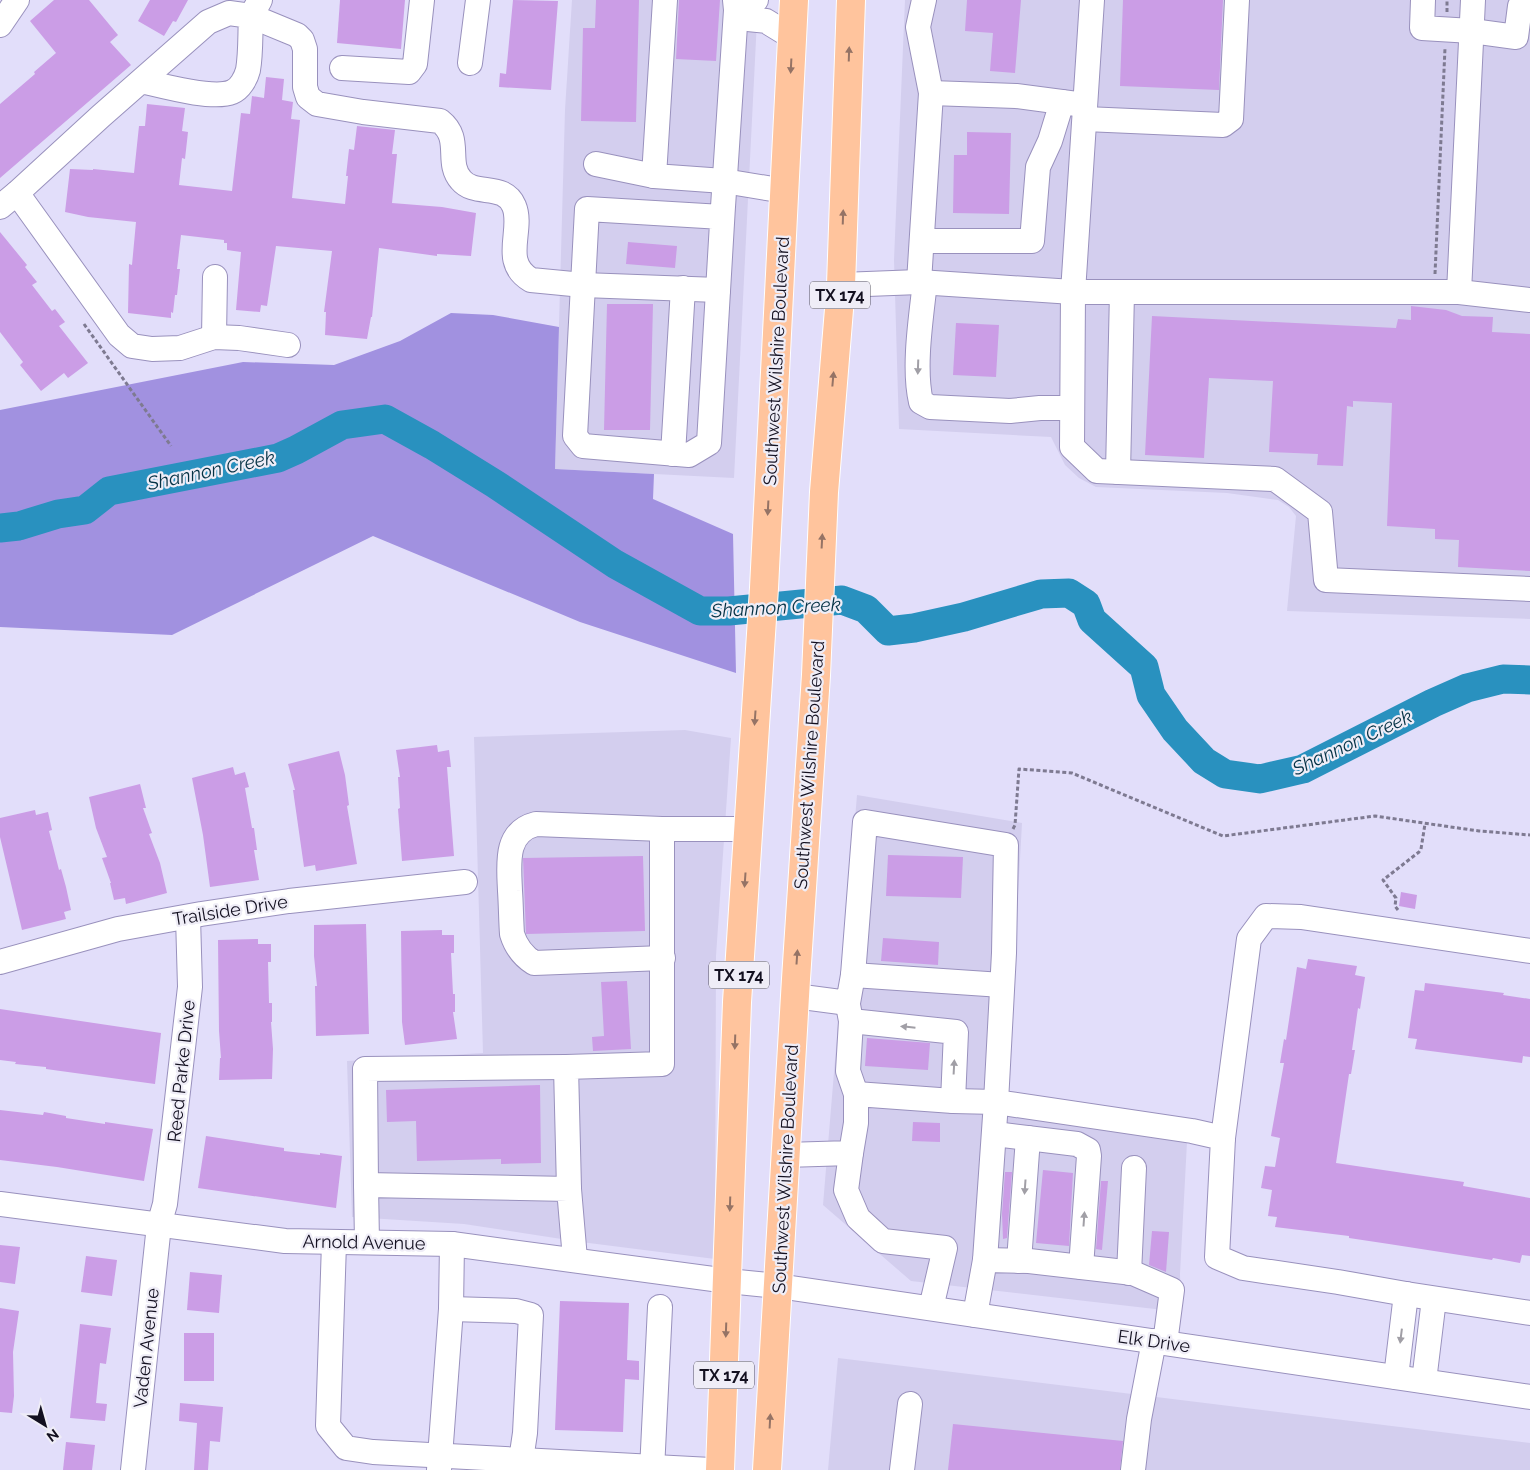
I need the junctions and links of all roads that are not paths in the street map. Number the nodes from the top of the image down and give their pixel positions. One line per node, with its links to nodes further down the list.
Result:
1 (18, 0): 15 (street)
2 (422, 0): 19 (street)
3 (478, 0): 18 (street)
4 (665, 0): 25 (street)
5 (794, 0): 17 (main road, Southwest Wilshire Boulevard / TX 174)
6 (851, 0): 34 (main road, Southwest Wilshire Boulevard / TX 174, one-way to 6)
7 (924, 0): 21 (street)
8 (1092, 0): 23 (street)
9 (1237, 0): 23 (street)
10 (1423, 0): 16 (street)
11 (1473, 0): 16 (street)
12 (1525, 0): 16 (street)
13 (743, 3): 17 (street); 26 (street)
14 (255, 8): 20 (street); 20 (street); 33 (street)
15 (0, 25)
16 (1472, 31): 39 (street)
17 (792, 37): 27 (main road, Southwest Wilshire Boulevard / TX 174, one-way to 27)
18 (470, 63)
19 (342, 68)
20 (141, 81): 28 (street)
21 (931, 93): 22 (street); 30 (street)
22 (1062, 102): 23 (street); 30 (street)
23 (1086, 112): 37 (street)
24 (596, 164): 25 (street)
25 (654, 176): 26 (street)
26 (724, 181): 27 (street); 29 (street)
27 (785, 191): 48 (main road, Southwest Wilshire Boulevard / TX 174, one-way to 48)
28 (9, 200): 41 (street)
29 (722, 218): 33 (street); 36 (street)
30 (922, 241): 32 (street)
31 (215, 277): 41 (street)
32 (922, 282): 34 (street); 37 (street); 43 (street, one-way to 43)
33 (583, 285): 35 (street); 44 (street)
34 (841, 285): 56 (main road, Southwest Wilshire Boulevard / TX 174, one-way to 34)
35 (683, 288): 36 (street); 44 (street)
36 (718, 290): 44 (street)
37 (1073, 292): 38 (street); 43 (street)
38 (1122, 292): 39 (street); 45 (street)
39 (1459, 292): 40 (street)
40 (1530, 300)
41 (214, 337): 42 (street)
42 (288, 345)
43 (1072, 408): 45 (street)
44 (673, 454)
45 (1118, 472): 46 (street)
46 (1530, 589)
47 (662, 829): 48 (street); 52 (street); 52 (street)
48 (748, 829): 80 (main road, Southwest Wilshire Boulevard / TX 174, one-way to 80)
49 (465, 882): 50 (street, Trailside Drive)
50 (188, 917): 53 (street, Trailside Drive); 71 (street, Reed Parke Drive)
51 (1530, 951): 64 (street)
52 (663, 958): 58 (street)
53 (0, 962)
54 (853, 976): 55 (street); 55 (street); 57 (street)
55 (1002, 985): 61 (street)
56 (795, 996): 57 (street); 66 (main road, Southwest Wilshire Boulevard / TX 174)
57 (849, 1012): 59 (street); 60 (street, one-way to 57)
58 (566, 1067): 68 (street); 69 (street)
59 (856, 1094): 60 (street); 65 (street)
60 (952, 1101): 61 (street)
61 (996, 1102): 62 (street); 64 (street)
62 (995, 1134): 63 (street); 76 (street)
63 (1028, 1138): 77 (street, one-way to 77); 78 (street, one-way to 63)
64 (1224, 1138): 82 (street)
65 (851, 1153): 66 (street); 85 (street)
66 (785, 1155): 81 (main road, Southwest Wilshire Boulevard / TX 174)
67 (1134, 1168): 79 (street)
68 (366, 1185): 69 (street); 72 (street)
69 (569, 1189): 75 (street)
70 (0, 1204): 71 (street, Arnold Avenue)
71 (160, 1225): 73 (street, Arnold Avenue); 97 (street, Vaden Avenue)
72 (367, 1242): 73 (street, Arnold Avenue); 74 (street, Arnold Avenue)
73 (334, 1243): 95 (street)
74 (452, 1244): 75 (street, Arnold Avenue); 86 (street)
75 (575, 1260): 80 (street, Arnold Avenue)
76 (985, 1260): 77 (street); 88 (street)
77 (1019, 1261): 78 (street)
78 (1081, 1267): 79 (street)
79 (1129, 1273): 89 (street)
80 (728, 1281): 81 (street, Arnold Avenue); 99 (main road, Southwest Wilshire Boulevard / TX 174, one-way to 99)
81 (778, 1286): 85 (street, Elk Drive); 100 (main road, Southwest Wilshire Boulevard / TX 174, one-way to 81)
82 (1406, 1294): 83 (street); 90 (street, one-way to 90)
83 (1434, 1299): 87 (street); 91 (street)
84 (660, 1307): 96 (street)
85 (931, 1308): 88 (street, Elk Drive)
86 (451, 1309): 94 (street); 95 (street)
87 (1530, 1313)
88 (975, 1315): 89 (street, Elk Drive)
89 (1160, 1342): 90 (street, Elk Drive); 102 (street)
90 (1396, 1377): 91 (street, Elk Drive)
91 (1424, 1381): 92 (street, Elk Drive)
92 (1530, 1397)
93 (910, 1404): 101 (street)
94 (521, 1460): 95 (street); 96 (street)
95 (440, 1462)
96 (652, 1468): 98 (street)
97 (133, 1470)
98 (711, 1470)
99 (720, 1470)
100 (767, 1470)
101 (902, 1470)
102 (1133, 1470)

